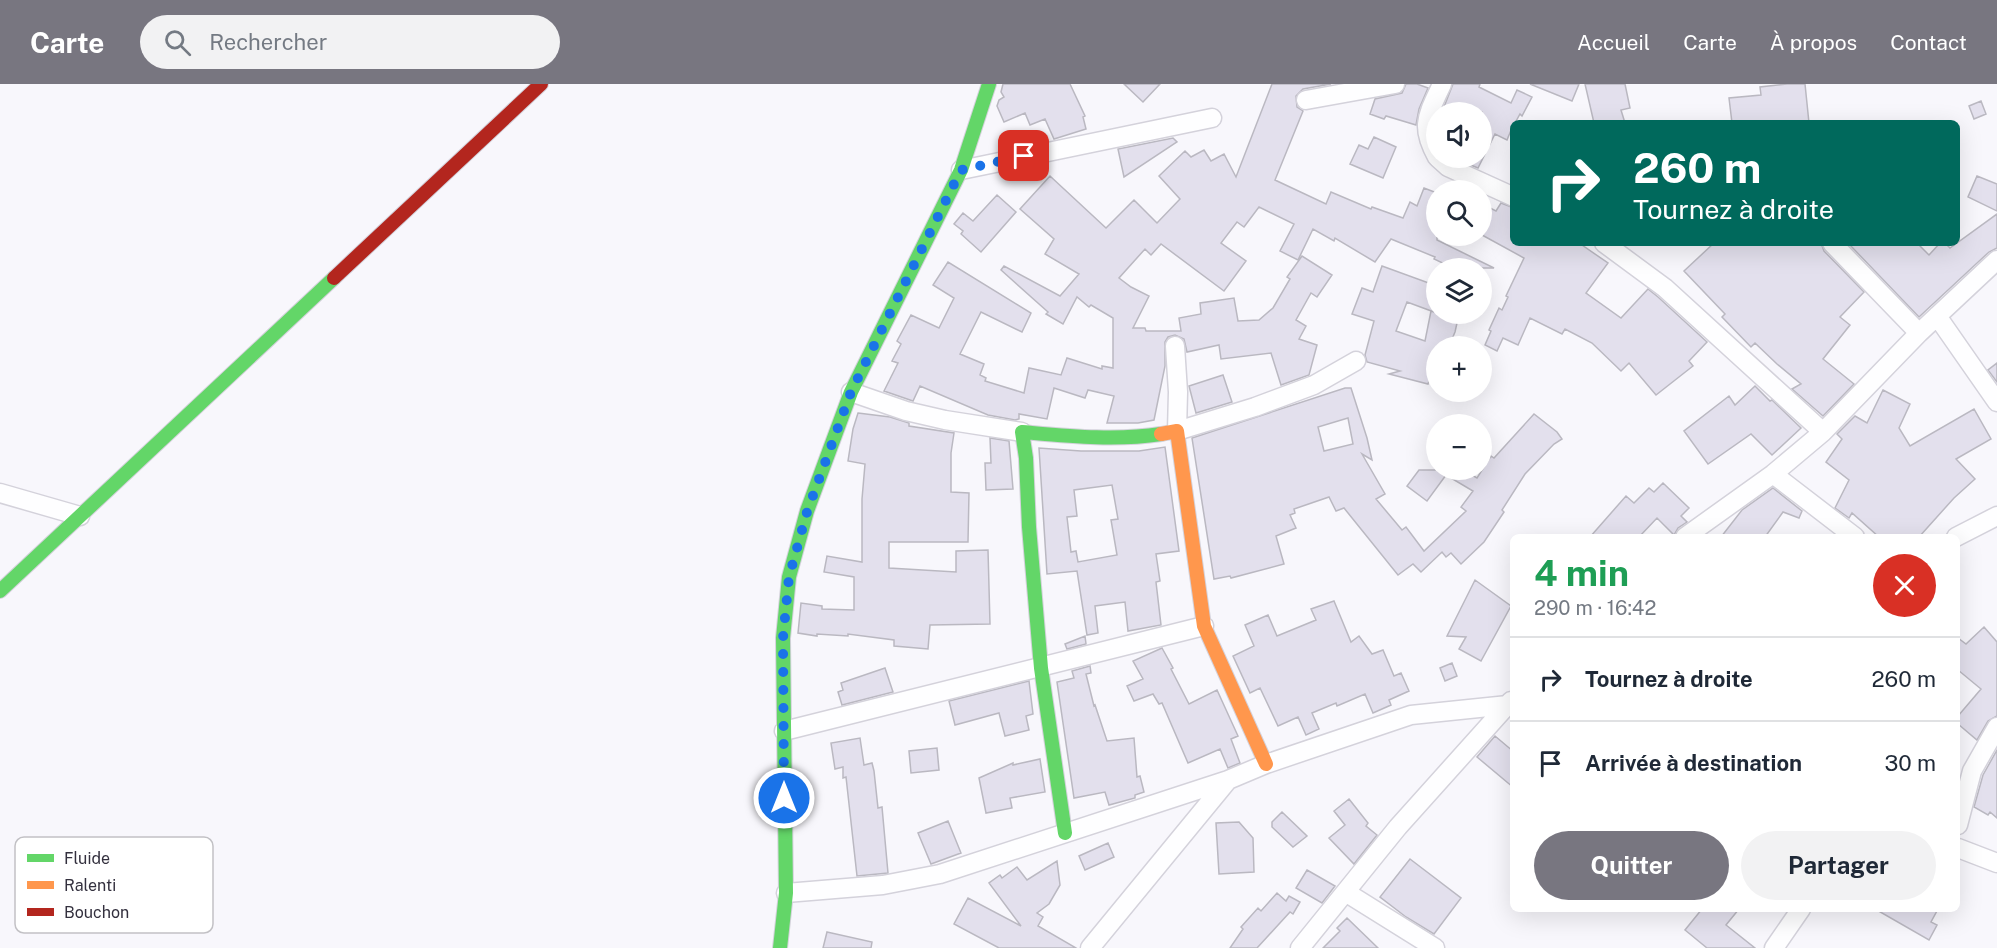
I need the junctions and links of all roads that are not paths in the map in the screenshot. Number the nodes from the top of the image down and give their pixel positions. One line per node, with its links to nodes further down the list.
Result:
1 (542, 84): 25 (street)
2 (989, 84): 9 (street)
3 (1395, 84): 5 (street)
4 (1442, 84): 6 (street)
5 (1306, 100)
6 (1434, 102)
7 (1212, 118): 9 (street)
8 (1450, 168): 10 (street)
9 (961, 170): 18 (street)
10 (1510, 194)
11 (1608, 246): 22 (street)
12 (1835, 246): 15 (street)
13 (1997, 260): 14 (street)
14 (1937, 316): 15 (street); 19 (street)
15 (1919, 333): 22 (street)
16 (1175, 346): 20 (street)
17 (1356, 361): 20 (street)
18 (851, 392): 21 (street); 36 (street)
19 (1997, 402)
20 (1177, 431): 21 (street); 31 (street)
21 (1022, 432): 32 (street)
22 (1823, 432): 23 (street)
23 (1773, 474): 27 (street); 28 (street)
24 (0, 493): 25 (street)
25 (80, 516): 30 (street)
26 (1997, 516): 29 (street)
27 (1689, 534)
28 (1851, 534)
29 (1960, 535)
30 (0, 591)
31 (1204, 627): 32 (street); 37 (street)
32 (1041, 668): 36 (street); 40 (street)
33 (1510, 701): 37 (street)
34 (1510, 702): 44 (street)
35 (1997, 727): 39 (street)
36 (784, 731): 43 (street)
37 (1266, 764): 38 (street)
38 (1228, 780): 40 (street); 47 (street)
39 (1960, 817)
40 (1065, 833): 43 (street)
41 (1960, 849): 42 (street)
42 (1997, 863)
43 (786, 893): 46 (street)
44 (1347, 893): 48 (street); 49 (street)
45 (1799, 912): 50 (street)
46 (780, 948)
47 (1090, 948)
48 (1300, 948)
49 (1435, 948)
50 (1774, 948)

